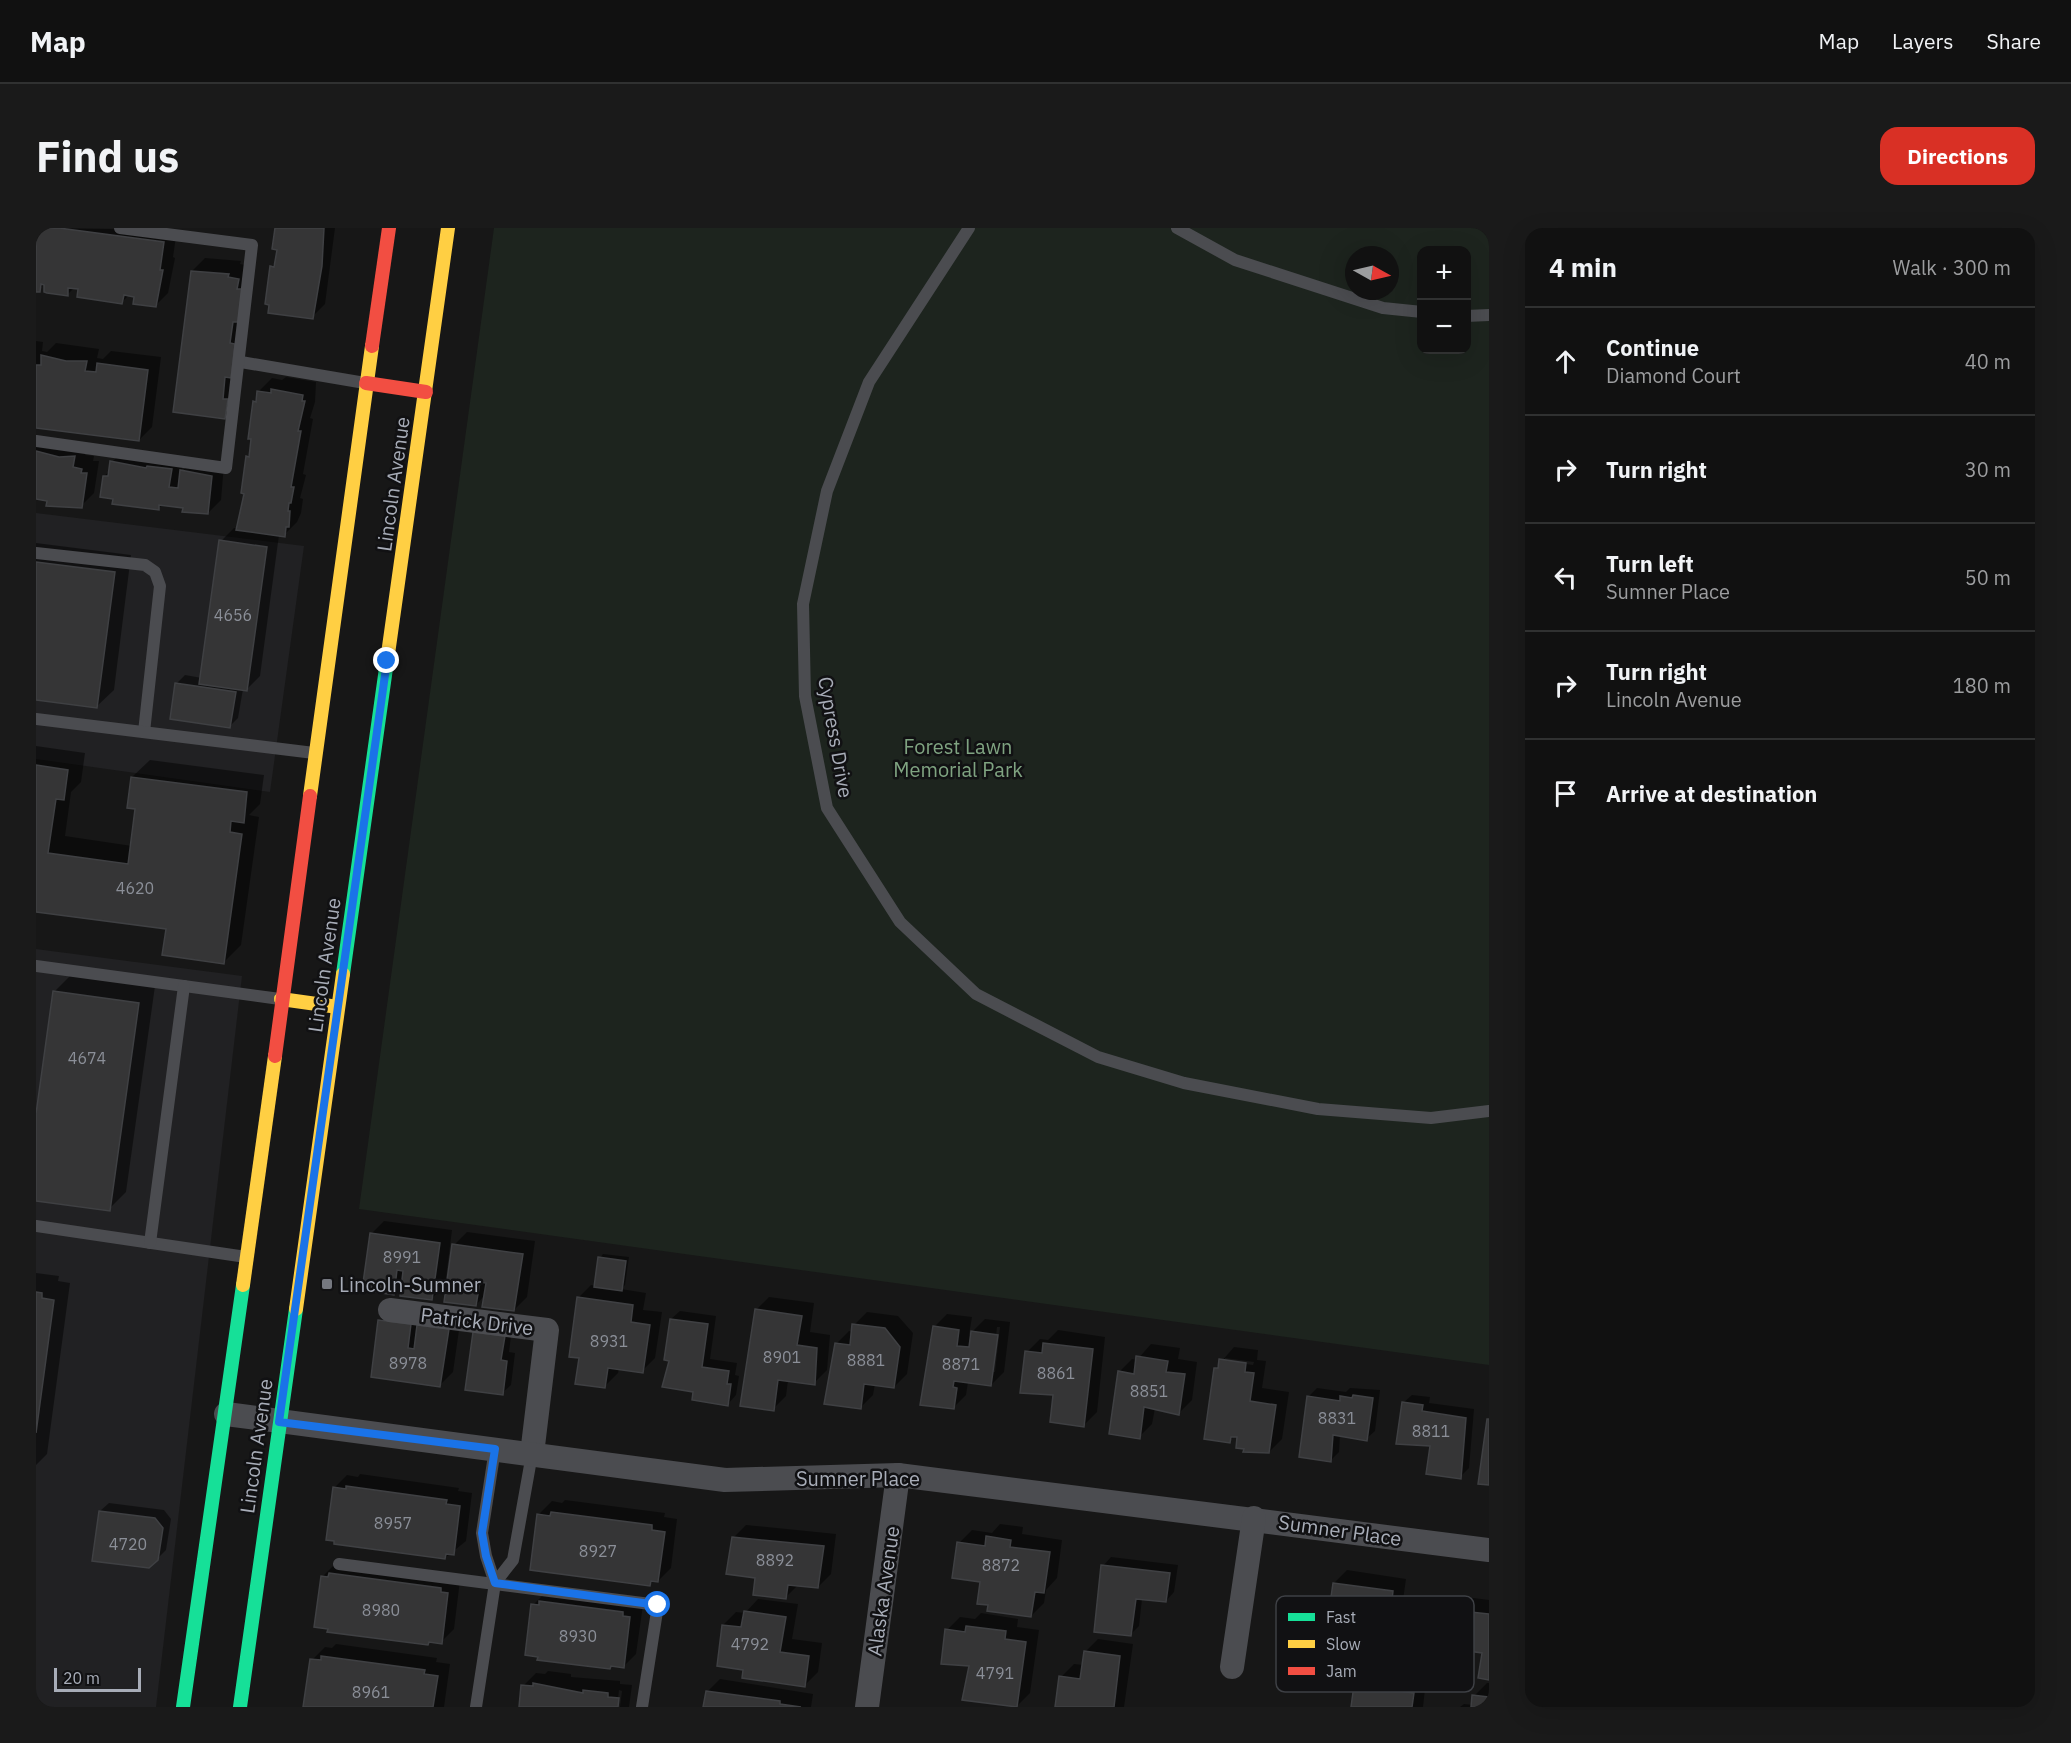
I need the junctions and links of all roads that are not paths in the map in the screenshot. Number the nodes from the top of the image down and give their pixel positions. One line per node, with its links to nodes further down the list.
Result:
1 (120, 228): 9 (lane)
2 (388, 228): 10 (main road, Lincoln Avenue)
3 (448, 228): 11 (main road, Lincoln Avenue)
4 (969, 228): 21 (lane, Cypress Drive)
5 (1177, 228): 6 (lane)
6 (1417, 311)
7 (1489, 315): 8 (lane)
8 (1471, 316)
9 (241, 362): 10 (lane); 12 (lane)
10 (366, 383): 11 (main road); 16 (main road, Lincoln Avenue)
11 (426, 392): 20 (main road, Lincoln Avenue)
12 (36, 441)
13 (36, 553): 15 (lane)
14 (36, 719): 15 (lane)
15 (144, 732): 16 (lane)
16 (315, 753): 19 (main road, Lincoln Avenue)
17 (36, 966): 18 (lane)
18 (184, 986): 19 (lane); 23 (lane)
19 (281, 999): 20 (main road); 24 (main road, Lincoln Avenue)
20 (338, 1007): 27 (main road, Lincoln Avenue)
21 (1489, 1111)
22 (36, 1227): 23 (lane)
23 (150, 1243): 24 (lane)
24 (247, 1257): 26 (main road, Lincoln Avenue)
25 (390, 1310): 29 (street, Patrick Drive)
26 (226, 1414): 27 (street, Sumner Place); 36 (main road, Lincoln Avenue)
27 (279, 1422): 28 (street, Sumner Place); 37 (main road, Lincoln Avenue)
28 (495, 1449): 29 (street, Sumner Place); 34 (lane)
29 (532, 1454): 30 (street, Sumner Place); 34 (lane)
30 (898, 1475): 31 (street, Sumner Place); 40 (street, Alaska Avenue)
31 (1254, 1518): 32 (street, Sumner Place); 35 (street)
32 (1489, 1551)
33 (339, 1564): 34 (lane)
34 (495, 1583): 38 (lane); 39 (lane)
35 (1232, 1667)
36 (183, 1707)
37 (240, 1707)
38 (476, 1707)
39 (642, 1707)
40 (867, 1707)

